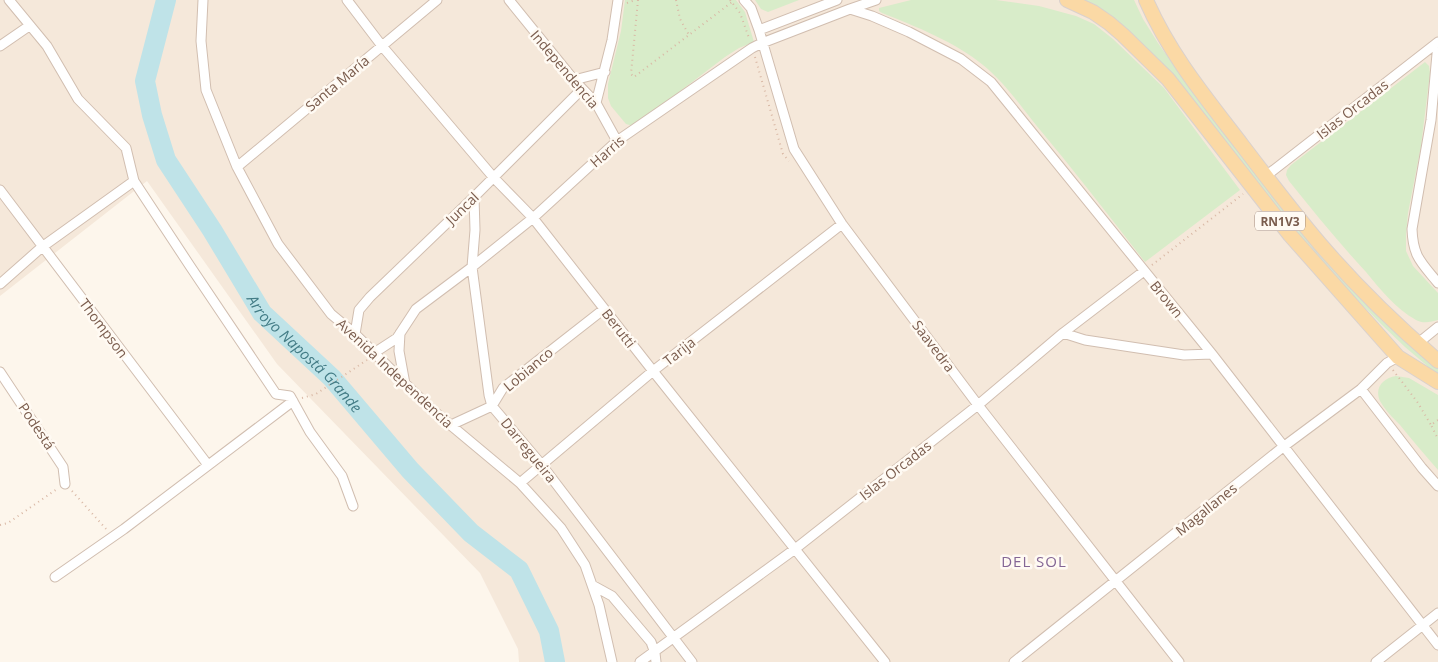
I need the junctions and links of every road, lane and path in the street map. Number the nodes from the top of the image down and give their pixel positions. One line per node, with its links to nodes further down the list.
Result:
1 (9, 0): 16 (street)
2 (203, 0): 28 (street, Avenida Independencia)
3 (347, 0): 22 (street, Berutti)
4 (437, 0): 22 (street, Santa María)
5 (508, 0): 24 (street, Independencia)
6 (618, 0): 23 (street)
7 (638, 0): 18 (path)
8 (676, 0): 18 (path)
9 (744, 0): 17 (street, Saavedra)
10 (837, 0): 17 (street)
11 (876, 0): 15 (street, Harris)
12 (1066, 0): 32 (main road, RN1V3)
13 (1146, 0): 29 (main road, RN1V3)
14 (732, 2): 18 (path)
15 (850, 8): 20 (street, Harris); 39 (street, Brown)
16 (30, 26): 21 (street); 31 (street)
17 (760, 30): 20 (street, Saavedra)
18 (689, 35)
19 (1438, 42): 29 (street, Islas Orcadas); 40 (street)
20 (762, 43): 27 (street, Harris); 36 (street, Saavedra)
21 (0, 46)
22 (382, 46): 28 (street, Santa María); 30 (street, Berutti)
23 (605, 72): 24 (street); 26 (street)
24 (574, 80): 25 (street, Independencia)
25 (582, 89): 26 (street, Independencia); 30 (street, Juncal)
26 (596, 103): 27 (street, Independencia)
27 (618, 140): 35 (street, Harris)
28 (237, 167): 46 (street, Avenida Independencia)
29 (1266, 176): 47 (main road, RN1V3)
30 (494, 178): 34 (street, Juncal); 35 (street, Berutti)
31 (134, 181): 37 (street); 57 (street)
32 (1253, 187): 39 (path); 50 (main road, RN1V3)
33 (0, 190): 37 (street, Thompson)
34 (474, 197): 38 (street, Darregueira); 46 (street, Juncal)
35 (533, 218): 38 (street, Harris); 42 (street, Berutti)
36 (842, 224): 52 (street, Tarija); 58 (street, Saavedra)
37 (42, 247): 41 (street); 66 (street, Thompson)
38 (472, 267): 44 (street, Harris); 59 (street, Darregueira)
39 (1144, 271): 45 (street, Islas Orcadas); 49 (street, Brown)
40 (1438, 283)
41 (0, 284)
42 (604, 308): 52 (street, Berutti); 59 (street, Lobianco)
43 (1438, 327): 47 (street)
44 (400, 333): 48 (street, Harris); 55 (street)
45 (1063, 333): 49 (street); 58 (street, Islas Orcadas)
46 (355, 334): 48 (street, Avenida Independencia)
47 (1417, 344): 51 (main road, RN1V3)
48 (374, 354): 55 (street, Avenida Independencia); 57 (path)
49 (1212, 354): 64 (street, Brown)
50 (1393, 360): 54 (main road, RN1V3); 56 (street, Magallanes); 62 (path)
51 (1438, 361)
52 (653, 371): 65 (street, Tarija); 73 (street, Berutti)
53 (0, 372): 68 (street, Podestá)
54 (1438, 382)
55 (405, 384): 61 (street, Avenida Independencia)
56 (1361, 389): 64 (street, Magallanes); 69 (street)
57 (293, 402): 66 (street); 70 (street)
58 (978, 405): 73 (street, Islas Orcadas); 75 (street, Saavedra)
59 (492, 406): 61 (street); 65 (street, Darregueira)
60 (1438, 420): 62 (path)
61 (451, 425): 67 (street, Avenida Independencia)
62 (1432, 425): 63 (path)
63 (1438, 439)
64 (1283, 447): 75 (street, Magallanes); 78 (street, Brown)
65 (541, 464): 67 (street, Tarija); 79 (street, Darregueira)
66 (208, 465): 72 (street)
67 (520, 483): 76 (street, Avenida Independencia)
68 (65, 484): 71 (path); 72 (path)
69 (1438, 486)
70 (353, 506)
71 (0, 525)
72 (113, 537): 74 (street)
73 (795, 549): 79 (street, Islas Orcadas); 85 (street, Berutti)
74 (55, 577)
75 (1116, 582): 86 (street, Magallanes); 87 (street, Saavedra)
76 (592, 584): 81 (street); 82 (street, Avenida Independencia)
77 (1438, 613): 78 (street)
78 (1423, 625): 80 (street, Brown); 88 (street)
79 (674, 638): 81 (street, Islas Orcadas); 84 (street, Darregueira)
80 (1438, 645)
81 (655, 657): 83 (street, Islas Orcadas)
82 (612, 662)
83 (640, 662)
84 (692, 662)
85 (885, 662)
86 (1014, 662)
87 (1179, 662)
88 (1376, 662)

